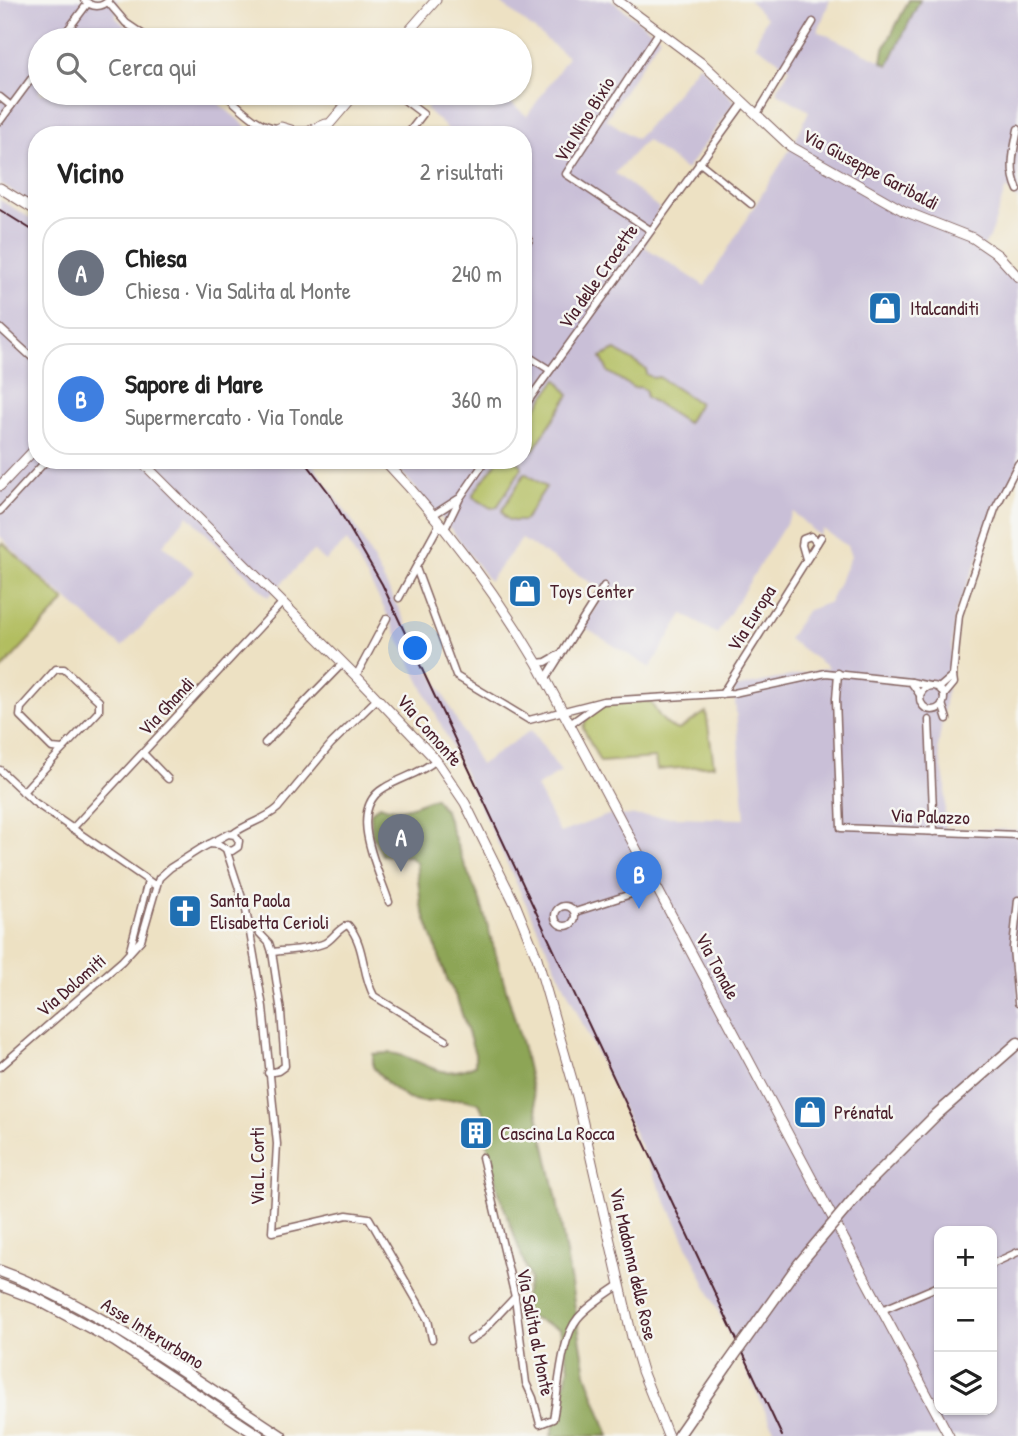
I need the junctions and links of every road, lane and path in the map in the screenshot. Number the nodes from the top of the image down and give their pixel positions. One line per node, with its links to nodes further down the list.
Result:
1 (436, 0): 8 (street)
2 (109, 1): 3 (street); 7 (street)
3 (86, 2): 6 (street)
4 (623, 2): 9 (street, Via Giuseppe Garibaldi)
5 (813, 23): 17 (street)
6 (68, 28)
7 (133, 28)
8 (412, 28)
9 (659, 32): 12 (street, Via Giuseppe Garibaldi); 32 (street, Via Nino Bixio)
10 (28, 83): 16 (street)
11 (0, 97): 16 (street)
12 (744, 102): 17 (street, Via Giuseppe Garibaldi); 27 (street, Via delle Crocette)
13 (237, 105): 18 (street)
14 (345, 105): 20 (street)
15 (411, 105): 25 (street)
16 (11, 106): 19 (street)
17 (757, 114): 33 (street, Via Giuseppe Garibaldi)
18 (254, 119): 21 (street); 22 (street)
19 (0, 121)
20 (331, 121): 23 (street); 24 (street)
21 (258, 126)
22 (264, 126)
23 (320, 126)
24 (326, 126)
25 (414, 126)
26 (1018, 129): 29 (street)
27 (699, 162): 30 (street); 32 (street, Via delle Crocette)
28 (0, 188): 31 (street)
29 (1018, 190)
30 (751, 204)
31 (28, 205)
32 (650, 230): 37 (street, Via delle Crocette)
33 (1018, 277)
34 (0, 328): 35 (street)
35 (28, 354)
36 (532, 359): 37 (street)
37 (550, 370): 38 (street, Via delle Crocette)
38 (532, 395)
39 (28, 456): 45 (street)
40 (1018, 464): 60 (street)
41 (38, 469): 47 (street)
42 (149, 469): 53 (street, Via Comonte)
43 (392, 469): 48 (street, Via Tonale)
44 (480, 469): 46 (street)
45 (0, 486)
46 (460, 498): 48 (street); 48 (street)
47 (0, 511)
48 (439, 522): 50 (street); 57 (street, Via Tonale)
49 (806, 559): 49 (street, Via Europa); 65 (street, Via Europa)
50 (416, 568): 52 (street); 71 (street)
51 (604, 586): 55 (street)
52 (399, 598)
53 (282, 603): 56 (street, Via Comonte); 76 (street, Via Ghandi)
54 (387, 618): 59 (street)
55 (564, 651): 57 (street); 61 (street)
56 (343, 663): 59 (street, Via Comonte); 73 (street)
57 (537, 663): 61 (street, Via Tonale)
58 (838, 673): 62 (street); 65 (street); 84 (street, Via Palazzo)
59 (356, 676): 68 (street, Via Comonte)
60 (953, 676): 64 (street); 67 (street)
61 (545, 678): 71 (street, Via Tonale)
62 (911, 682): 63 (street); 66 (street)
63 (930, 686): 64 (street); 66 (street)
64 (939, 688): 67 (street)
65 (722, 694): 69 (street)
66 (920, 695): 70 (street)
67 (944, 695): 70 (street)
68 (378, 698): 78 (street, Via Comonte); 82 (street)
69 (603, 701): 71 (street); 72 (street)
70 (935, 708): 84 (street)
71 (563, 711): 72 (street, Via Tonale)
72 (570, 724): 95 (street, Via Tonale)
73 (265, 743)
74 (52, 748): 75 (street); 75 (street); 77 (street)
75 (63, 749): 77 (street)
76 (143, 753): 80 (street); 83 (street, Via Ghandi)
77 (53, 760): 81 (street)
78 (436, 760): 97 (street); 107 (street, Via Comonte)
79 (0, 770): 81 (street)
80 (168, 779)
81 (23, 792): 83 (street)
82 (257, 821): 85 (street); 88 (street)
83 (72, 829): 93 (street)
84 (934, 832): 86 (street, Via Palazzo)
85 (233, 834): 87 (street); 88 (street)
86 (1018, 835)
87 (225, 837): 89 (street); 90 (street)
88 (239, 841): 91 (street, Via L. Corti)
89 (209, 844): 90 (street); 94 (street)
90 (225, 847): 91 (street); 92 (street, Via L. Corti)
91 (236, 849): 92 (street, Via L. Corti)
92 (233, 869): 99 (street, Via L. Corti)
93 (148, 881): 94 (street); 101 (street)
94 (156, 886): 101 (street)
95 (656, 887): 98 (street); 116 (street, Via Tonale)
96 (1018, 900): 102 (street)
97 (389, 902)
98 (575, 912)
99 (248, 922): 100 (street); 106 (street, Via L. Corti)
100 (272, 952): 103 (street); 106 (street)
101 (129, 954): 105 (street, Via Dolomiti)
102 (1018, 1003)
103 (446, 1040)
104 (1017, 1044): 123 (highway, bridge)
105 (0, 1067)
106 (268, 1073): 117 (street, Via L. Corti)
107 (576, 1097): 112 (street, Via Madonna delle Rose)
108 (482, 1157): 115 (street, Via Salita al Monte)
109 (1018, 1252): 110 (street)
110 (997, 1262)
111 (0, 1271): 122 (highway, Asse Interurbano)
112 (621, 1284): 115 (street, Via Salita al Monte); 123 (street, Via Madonna delle Rose)
113 (0, 1285): 119 (highway, Asse Interurbano)
114 (934, 1288): 116 (street)
115 (515, 1297): 118 (street)
116 (882, 1310): 124 (street, Via Tonale)
117 (432, 1339)
118 (470, 1340)
119 (236, 1420): 120 (highway); 121 (highway)
120 (252, 1436)
121 (258, 1436)
122 (281, 1436)
123 (677, 1436)
124 (949, 1436)

